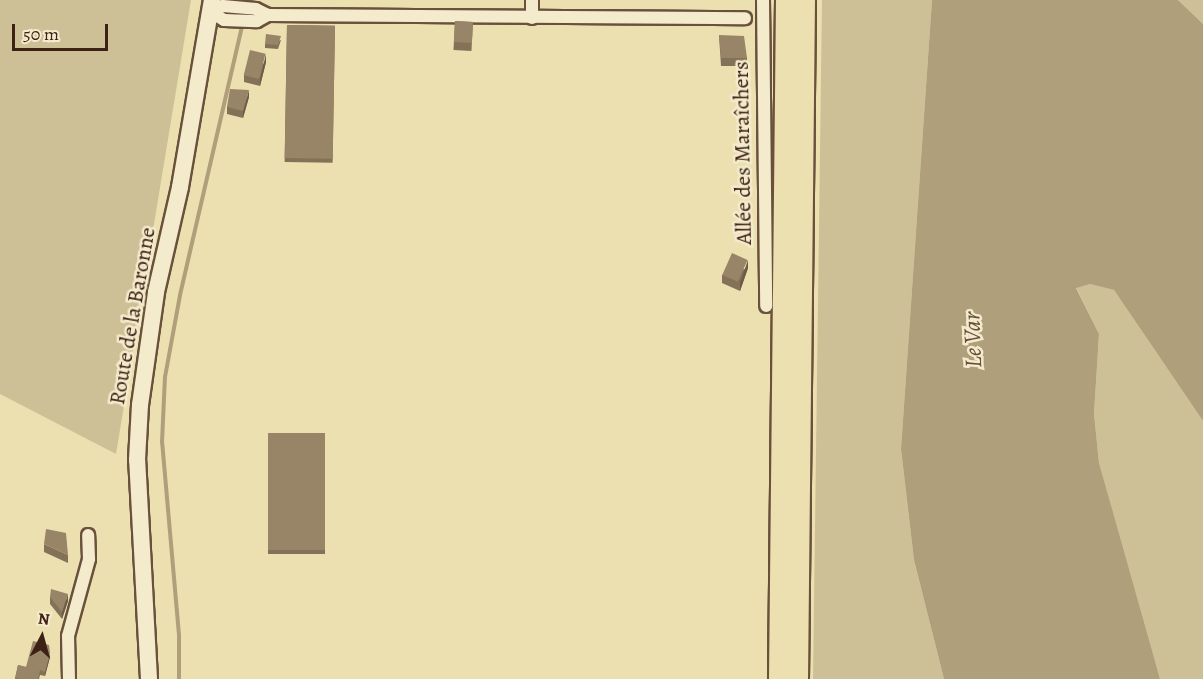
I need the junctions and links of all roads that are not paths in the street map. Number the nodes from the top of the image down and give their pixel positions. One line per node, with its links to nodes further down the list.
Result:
1 (531, 0): 6 (street)
2 (763, 0): 8 (street, Allée des Maraîchers)
3 (786, 0): 12 (highway)
4 (804, 0): 13 (highway)
5 (212, 6): 6 (street); 11 (main road, Route de la Baronne)
6 (532, 18): 7 (street)
7 (745, 18)
8 (766, 306)
9 (88, 535): 10 (street)
10 (69, 679)
11 (149, 679)
12 (779, 679)
13 (797, 679)

